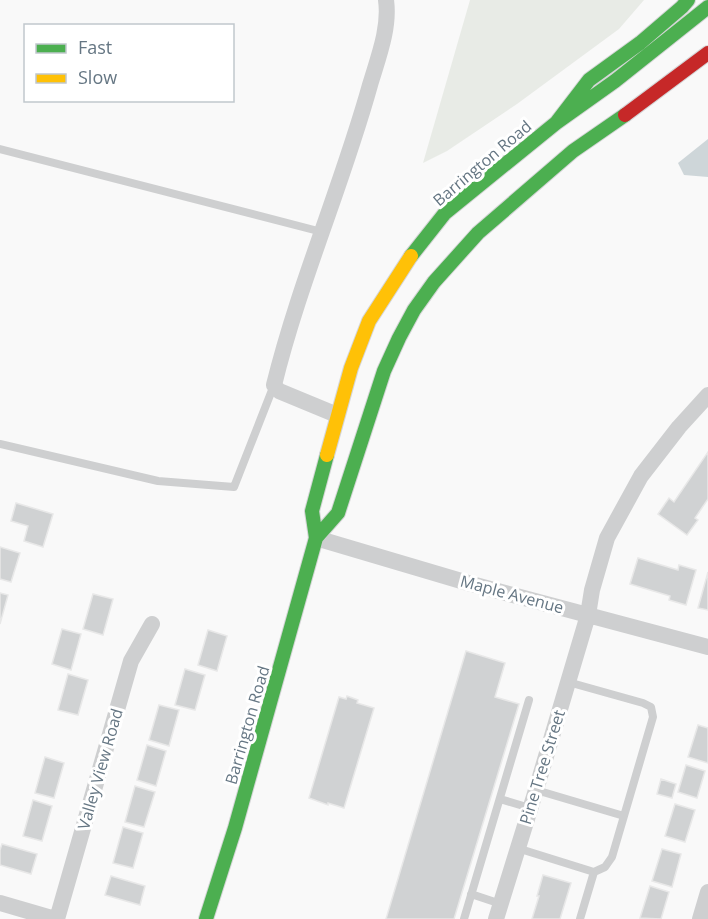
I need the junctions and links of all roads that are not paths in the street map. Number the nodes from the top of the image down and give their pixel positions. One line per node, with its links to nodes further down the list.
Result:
1 (386, 0): 7 (street)
2 (688, 0): 5 (main road)
3 (708, 7): 5 (main road, Barrington Road)
4 (708, 53): 12 (main road, Barrington Road)
5 (556, 123): 10 (main road, Barrington Road)
6 (0, 149): 7 (lane)
7 (322, 232): 8 (street)
8 (274, 385): 10 (street); 11 (lane)
9 (708, 394): 13 (street, Pine Tree Street)
10 (337, 415): 12 (main road, Barrington Road)
11 (0, 444)
12 (316, 538): 13 (street, Maple Avenue); 29 (main road, Barrington Road)
13 (588, 615): 15 (street, Maple Avenue); 16 (street, Pine Tree Street)
14 (152, 624): 28 (street, Valley View Road)
15 (708, 647)
16 (568, 682): 18 (street, Pine Tree Street); 21 (lane)
17 (529, 700): 19 (lane)
18 (536, 790): 20 (street, Pine Tree Street); 21 (lane)
19 (500, 799): 20 (lane); 25 (lane)
20 (530, 808): 22 (street, Pine Tree Street)
21 (624, 816): 23 (lane)
22 (517, 848): 23 (lane); 27 (street, Pine Tree Street)
23 (594, 872): 31 (lane)
24 (708, 892): 32 (street)
25 (471, 894): 27 (lane); 30 (lane)
26 (0, 903): 28 (street)
27 (498, 911)
28 (56, 919)
29 (206, 919)
30 (464, 919)
31 (580, 919)
32 (700, 919)

